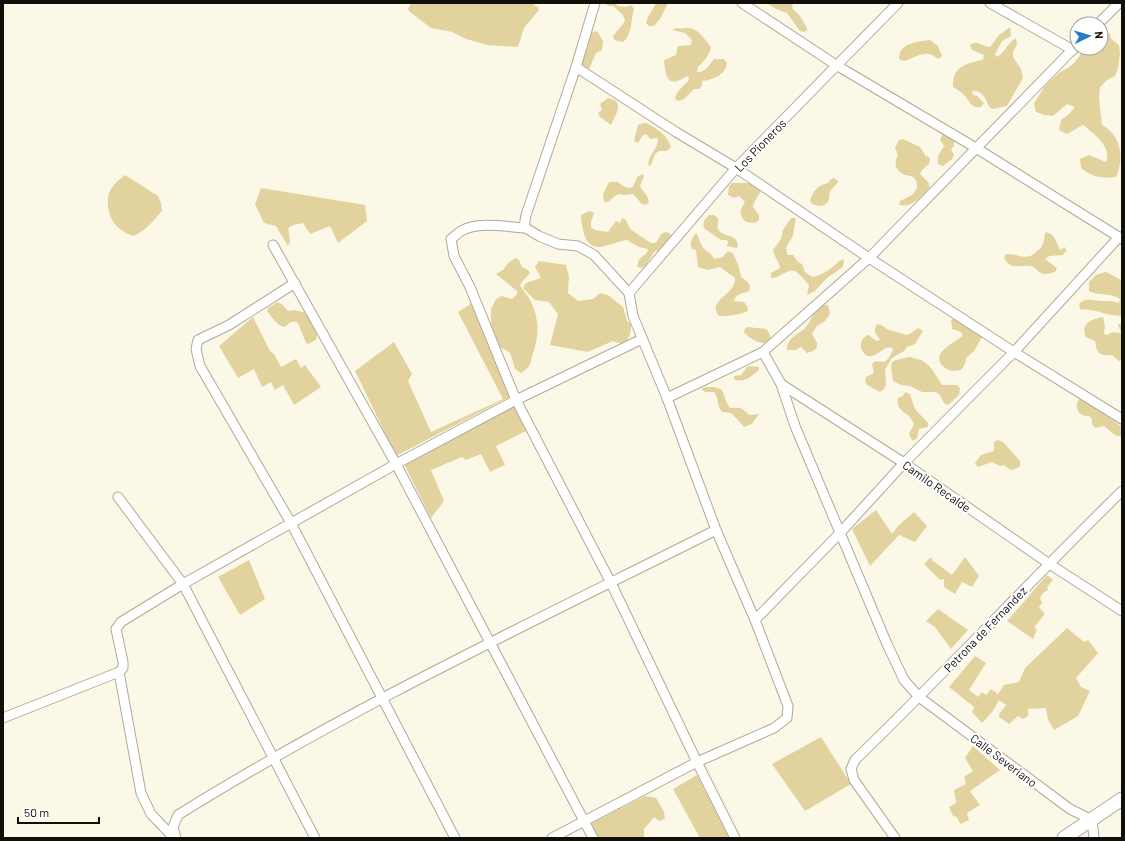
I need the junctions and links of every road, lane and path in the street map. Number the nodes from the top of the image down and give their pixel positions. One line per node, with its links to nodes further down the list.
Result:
1 (595, 3): 10 (street)
2 (742, 3): 9 (street)
3 (898, 3): 9 (street, Los Pioneros)
4 (990, 3): 7 (street)
5 (1120, 3): 6 (street)
6 (1106, 16)
7 (1069, 45)
8 (1069, 54): 11 (street)
9 (836, 65): 11 (street); 12 (street, Los Pioneros)
10 (576, 67): 12 (street); 13 (street)
11 (976, 148): 14 (street); 16 (street)
12 (736, 168): 16 (street); 18 (street, Los Pioneros)
13 (526, 228): 18 (street); 24 (street)
14 (1120, 238): 21 (street)
15 (273, 245): 17 (street)
16 (869, 258): 20 (street); 21 (street)
17 (295, 284): 27 (street); 30 (street)
18 (629, 293): 19 (street)
19 (642, 339): 23 (street); 24 (street)
20 (763, 352): 22 (street, Camilo Recalde); 23 (street)
21 (1014, 352): 25 (street); 26 (street)
22 (781, 384): 26 (street, Camilo Recalde); 32 (street, Calle Severiano)
23 (667, 398): 31 (street)
24 (516, 400): 27 (street); 34 (street)
25 (1122, 419)
26 (904, 463): 32 (street); 33 (street, Camilo Recalde)
27 (396, 464): 30 (street); 38 (street)
28 (1122, 490): 33 (street, Petrona de Fernandez)
29 (118, 497): 35 (street)
30 (291, 523): 35 (street); 41 (street)
31 (716, 530): 34 (street); 37 (street)
32 (840, 533): 37 (street); 40 (street, Calle Severiano)
33 (1048, 563): 36 (street, Camilo Recalde); 40 (street, Petrona de Fernandez)
34 (611, 583): 38 (street); 44 (street)
35 (183, 584): 39 (street); 43 (street)
36 (1122, 611)
37 (755, 620): 44 (street)
38 (490, 643): 41 (street); 47 (street)
39 (119, 672): 42 (street); 48 (street)
40 (919, 697): 46 (street, Calle Severiano); 54 (street, Petrona de Fernandez)
41 (382, 699): 43 (street); 50 (street)
42 (3, 718)
43 (274, 758): 48 (street); 49 (street)
44 (697, 762): 47 (street); 53 (street)
45 (1122, 799): 46 (street)
46 (1092, 820): 55 (street); 56 (street)
47 (585, 821): 51 (street); 52 (street)
48 (175, 838)
49 (315, 838)
50 (454, 838)
51 (552, 838)
52 (593, 838)
53 (736, 838)
54 (895, 838)
55 (1064, 838)
56 (1094, 838)

